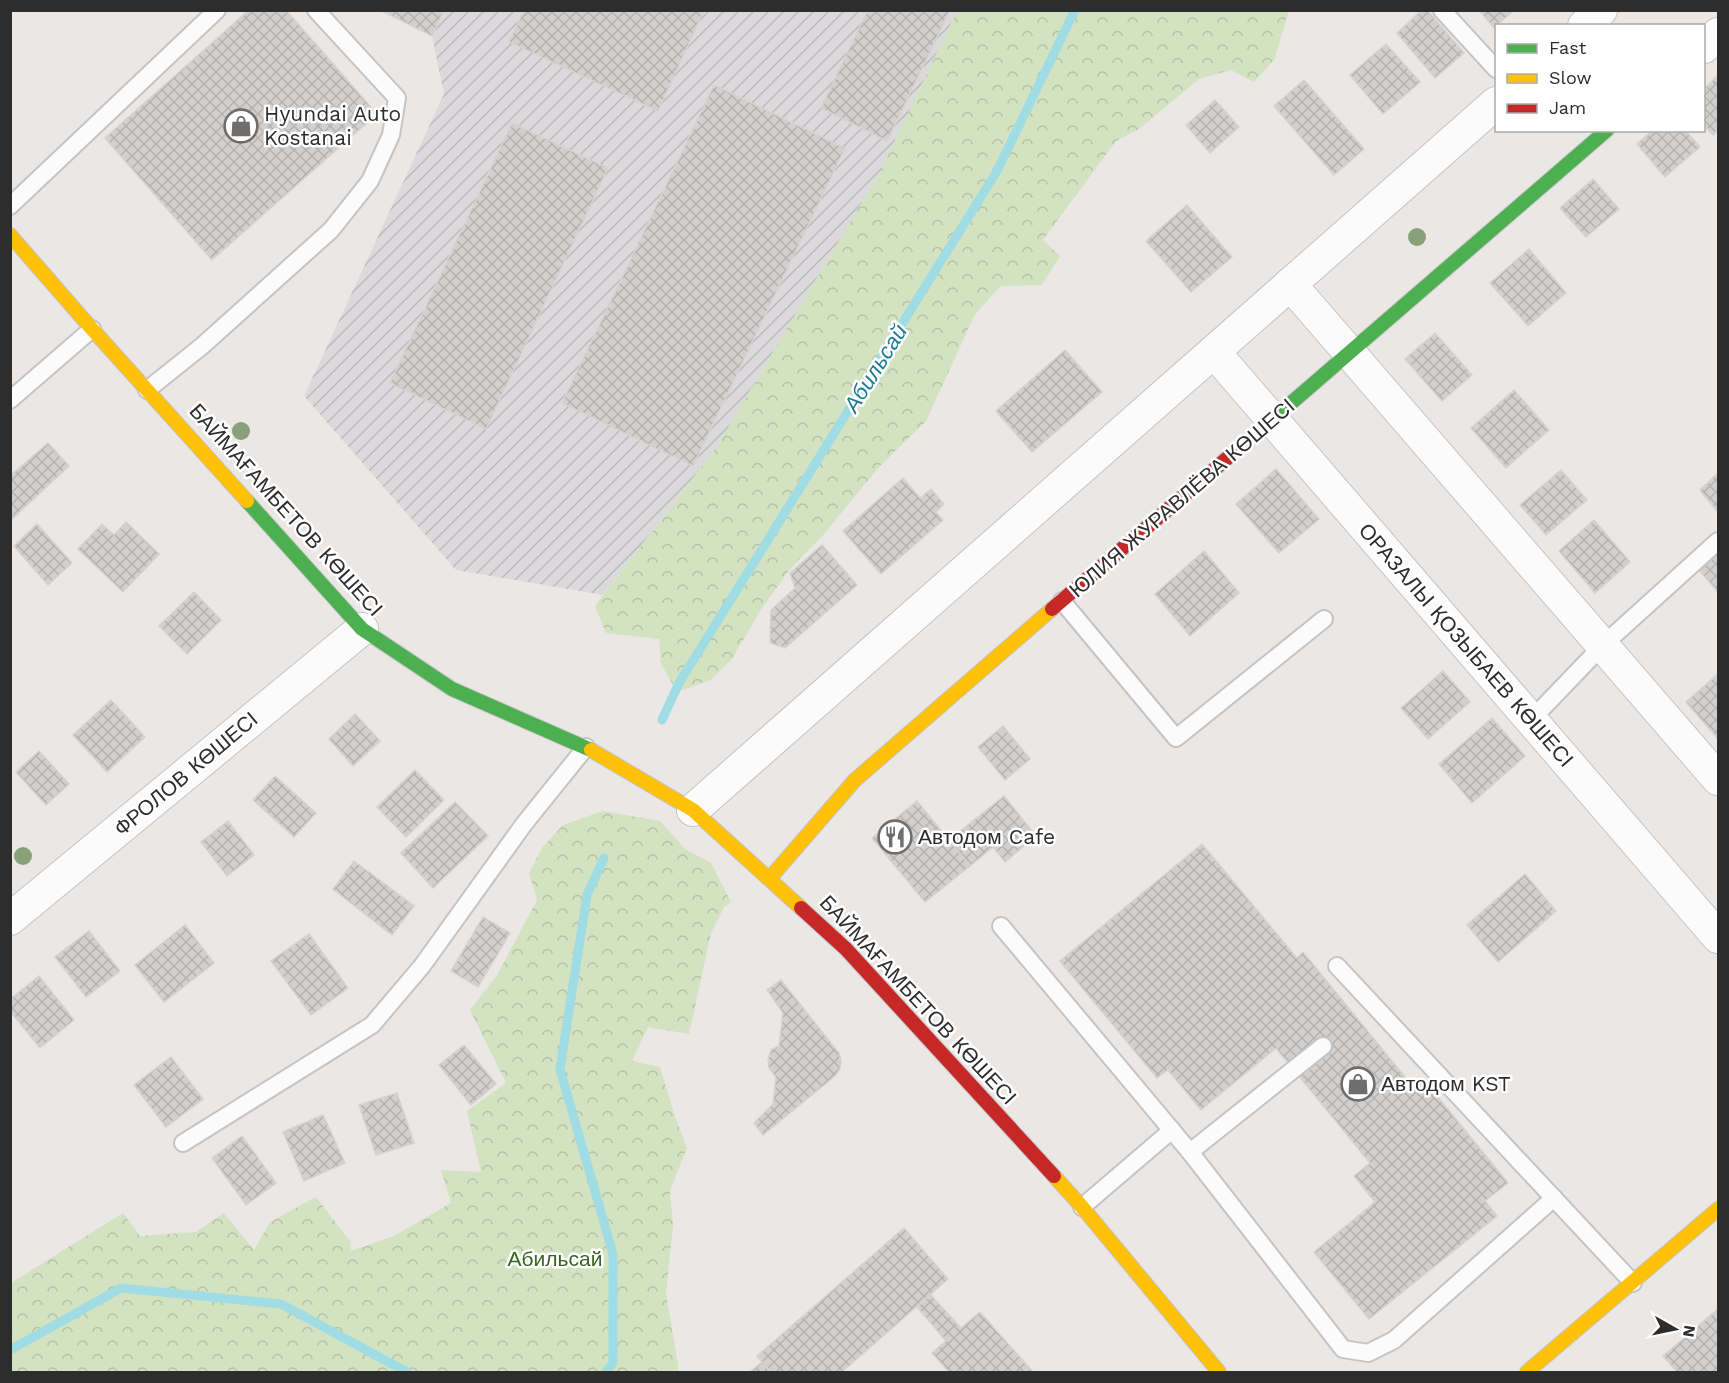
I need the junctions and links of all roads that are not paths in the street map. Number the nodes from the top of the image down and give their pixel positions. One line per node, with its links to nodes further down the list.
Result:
1 (217, 10): 11 (lane)
2 (316, 10): 17 (lane)
3 (1442, 10): 8 (lane)
4 (1601, 10): 5 (street)
5 (1586, 24)
6 (1719, 34): 7 (street)
7 (1705, 46)
8 (1495, 67)
9 (1495, 104): 13 (street)
10 (1605, 132): 16 (main road, ЮЛИЯ ЖУРАВЛЁВА КӨШЕСІ)
11 (10, 206)
12 (10, 236): 14 (main road, БАЙМАҒАМБЕТОВ КӨШЕСІ)
13 (1290, 284): 15 (street); 16 (street)
14 (92, 329): 17 (main road, БАЙМАҒАМБЕТОВ КӨШЕСІ); 18 (lane)
15 (1214, 352): 19 (street, ОРАЗАЛЫ ҚОЗЫБАЕВ КӨШЕСІ); 28 (street)
16 (1350, 353): 19 (main road, ЮЛИЯ ЖУРАВЛЁВА КӨШЕСІ); 24 (street)
17 (147, 390): 23 (main road, БАЙМАҒАМБЕТОВ КӨШЕСІ)
18 (10, 400)
19 (1272, 420): 21 (main road, ЮЛИЯ ЖУРАВЛЁВА КӨШЕСІ); 25 (street, ОРАЗАЛЫ ҚОЗЫБАЕВ КӨШЕСІ)
20 (1719, 541): 24 (lane)
21 (1062, 601): 22 (lane); 29 (main road, ЮЛИЯ ЖУРАВЛЁВА КӨШЕСІ)
22 (1324, 619)
23 (362, 629): 26 (main road, БАЙМАҒАМБЕТОВ КӨШЕСІ); 30 (street, ФРОЛОВ КӨШЕСІ)
24 (1603, 645): 25 (lane); 27 (street)
25 (1531, 720): 32 (street, ОРАЗАЛЫ ҚОЗЫБАЕВ КӨШЕСІ)
26 (586, 747): 28 (main road, БАЙМАҒАМБЕТОВ КӨШЕСІ); 36 (lane)
27 (1719, 779)
28 (693, 810): 29 (main road, БАЙМАҒАМБЕТОВ КӨШЕСІ)
29 (770, 878): 39 (main road, БАЙМАҒАМБЕТОВ КӨШЕСІ)
30 (10, 919)
31 (1001, 926): 35 (lane)
32 (1719, 937)
33 (1337, 966): 38 (lane)
34 (1323, 1046): 37 (lane)
35 (1172, 1130): 37 (lane); 39 (lane)
36 (183, 1143)
37 (1190, 1152): 38 (lane)
38 (1554, 1198): 41 (lane)
39 (1082, 1207): 42 (main road, БАЙМАҒАМБЕТОВ КӨШЕСІ)
40 (1719, 1209): 41 (main road)
41 (1633, 1283): 43 (main road)
42 (1219, 1372)
43 (1527, 1372)

